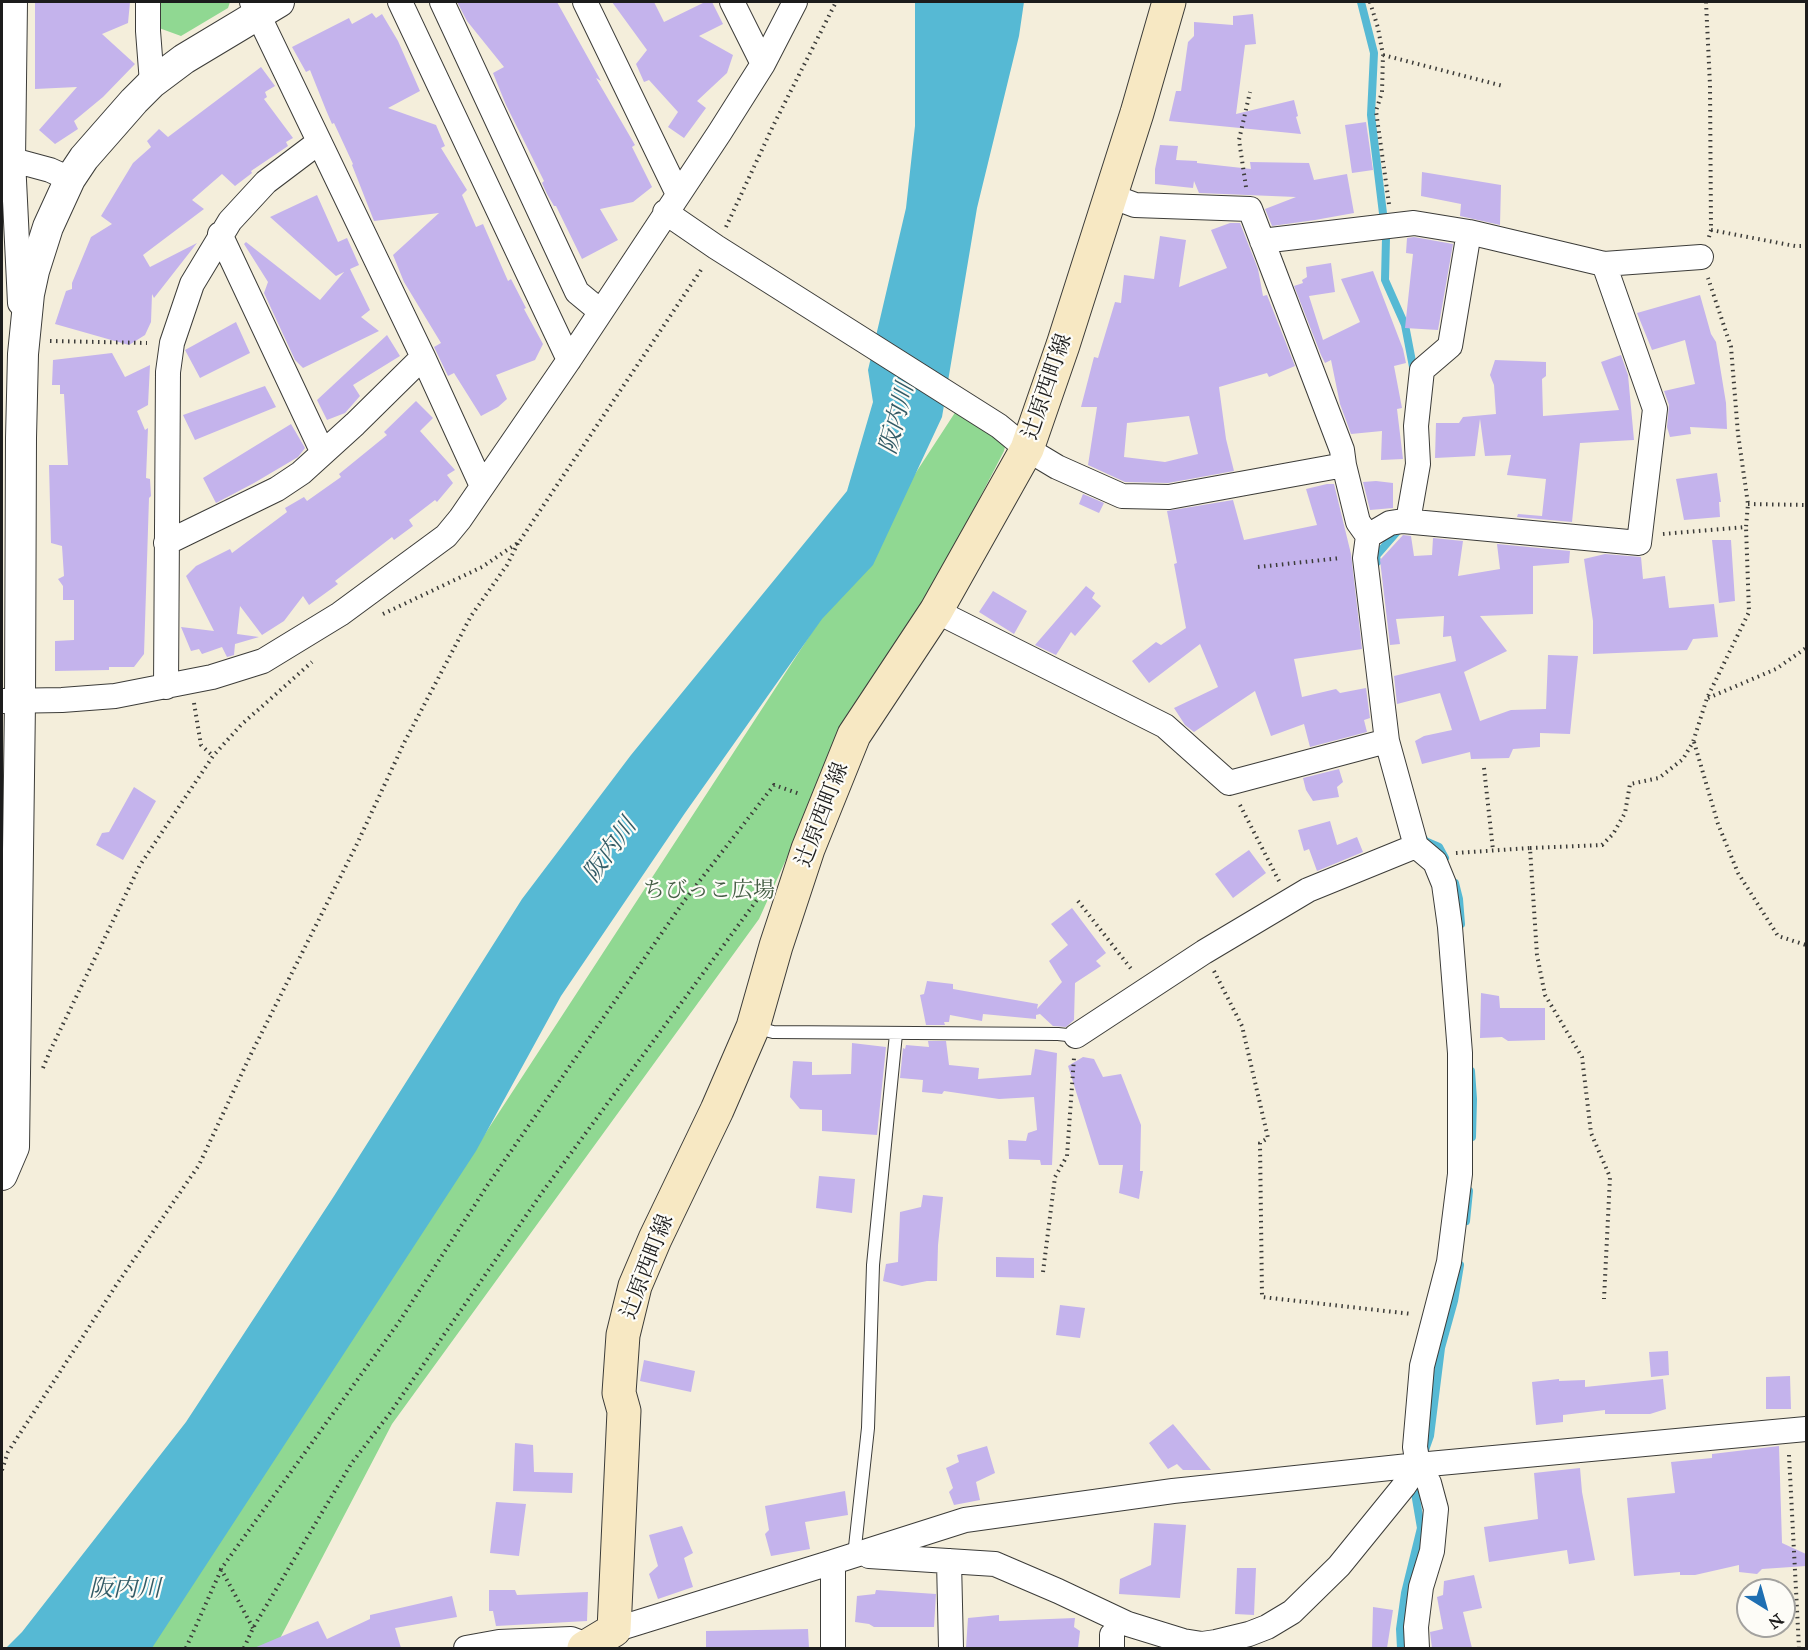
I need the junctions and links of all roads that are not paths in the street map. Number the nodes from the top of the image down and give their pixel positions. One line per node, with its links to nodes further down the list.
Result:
1 (15, 2): 13 (street)
2 (148, 2): 11 (street)
3 (400, 2): 25 (street)
4 (442, 2): 22 (street)
5 (585, 2): 16 (street)
6 (732, 2): 10 (street)
7 (795, 2): 10 (street)
8 (1169, 2): 15 (main road, 辻原西町線)
9 (263, 6): 11 (street); 12 (street)
10 (763, 64): 16 (street)
11 (152, 83): 14 (street)
12 (319, 142): 18 (street); 24 (street)
13 (13, 160): 14 (street); 23 (street)
14 (70, 179): 23 (street)
15 (1111, 196): 19 (street); 26 (main road, 辻原西町線)
16 (672, 203): 22 (street); 26 (street)
17 (1470, 232): 19 (street); 21 (street); 30 (street)
18 (220, 234): 27 (street); 31 (street)
19 (1262, 241): 28 (street)
20 (1701, 257): 21 (street)
21 (1604, 264): 30 (street)
22 (600, 311): 25 (street)
23 (33, 347): 35 (street)
24 (423, 357): 27 (street); 29 (street)
25 (569, 360): 29 (street)
26 (1027, 449): 28 (street); 33 (main road, 辻原西町線)
27 (323, 453): 31 (street)
28 (1344, 465): 32 (street)
29 (482, 486): 34 (street)
30 (1400, 522): 32 (street)
31 (166, 543): 34 (street)
32 (1367, 547): 36 (street)
33 (936, 611): 36 (street); 38 (main road, 辻原西町線)
34 (166, 687): 35 (street)
35 (11, 701): 41 (street)
36 (1387, 741): 37 (street)
37 (1416, 846): 40 (street); 43 (street)
38 (753, 1027): 39 (lane); 46 (main road, 辻原西町線)
39 (896, 1034): 40 (lane); 44 (lane)
40 (1076, 1036)
41 (2, 1175)
42 (1797, 1430): 43 (street)
43 (1423, 1468): 44 (street); 45 (street); 50 (street)
44 (843, 1559): 45 (street); 46 (street); 48 (street)
45 (949, 1561): 49 (street)
46 (599, 1643): 47 (street)
47 (466, 1648)
48 (833, 1648)
49 (951, 1648)
50 (1417, 1648)

